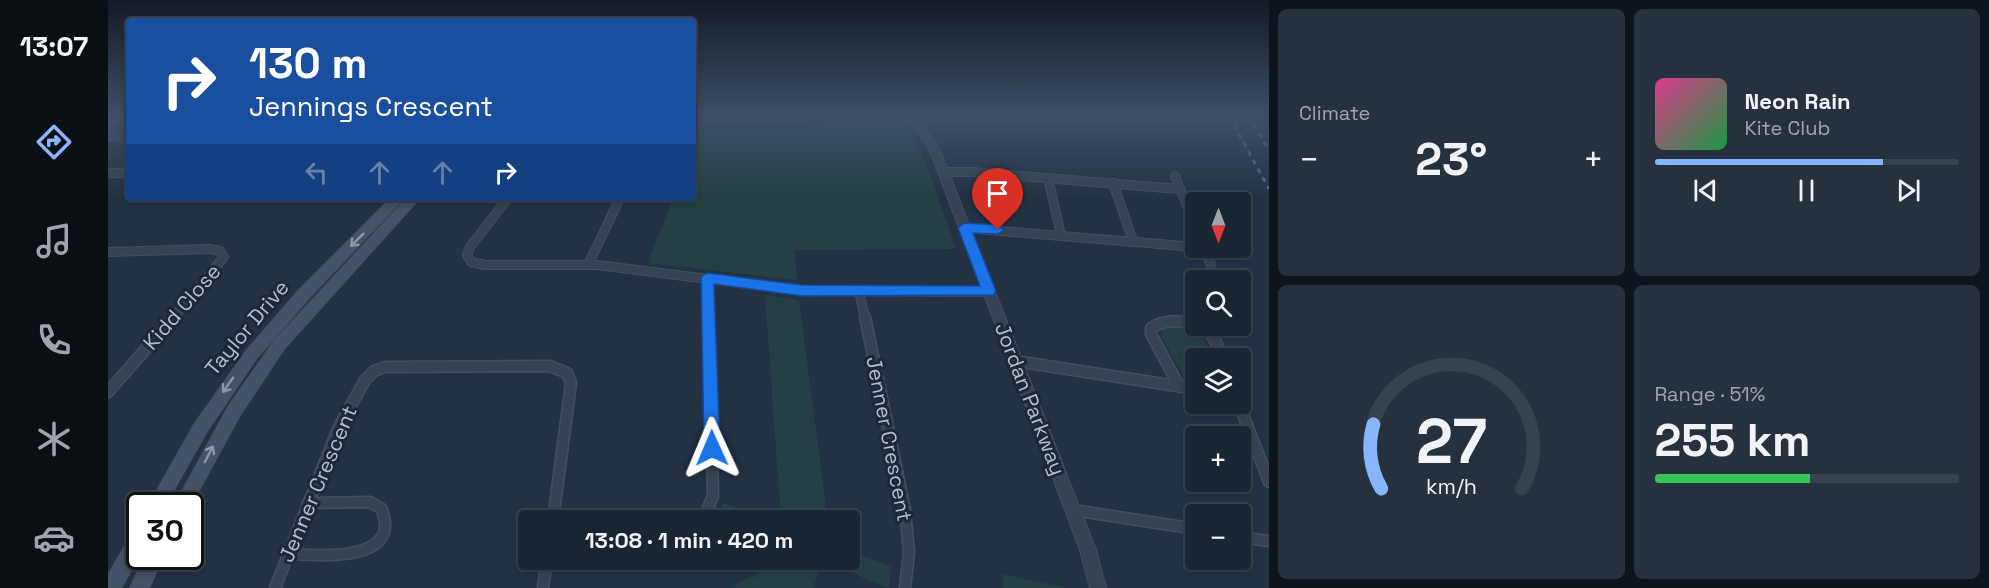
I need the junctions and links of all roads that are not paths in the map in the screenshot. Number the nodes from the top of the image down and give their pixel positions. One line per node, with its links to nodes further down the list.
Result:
1 (931, 143): 3 (street, Jordan Parkway)
2 (126, 172): 4 (street)
3 (943, 172): 6 (street); 14 (street, Jordan Parkway)
4 (108, 173)
5 (1174, 176): 8 (street)
6 (1048, 178): 7 (street); 15 (street)
7 (1113, 183): 8 (street); 16 (street)
8 (1179, 189): 13 (street)
9 (395, 201): 32 (main road, Taylor Drive, one-way to 32)
10 (411, 201): 33 (main road, Taylor Drive, one-way to 10)
11 (506, 201): 20 (street)
12 (619, 201): 20 (street)
13 (1185, 203)
14 (964, 228): 15 (street); 24 (street, Jordan Parkway)
15 (1061, 235): 16 (street)
16 (1133, 241): 17 (street)
17 (1185, 246)
18 (108, 252): 29 (street, Kidd Close)
19 (1208, 258): 21 (street)
20 (588, 265): 22 (street)
21 (1211, 265)
22 (708, 278): 23 (street); 36 (street)
23 (859, 291): 24 (street); 49 (street, Jenner Crescent)
24 (989, 291): 26 (street, Jordan Parkway)
25 (1218, 348): 27 (street)
26 (1015, 361): 27 (street); 37 (street, Jordan Parkway)
27 (1179, 386): 28 (street)
28 (1185, 387)
29 (108, 393)
30 (1243, 414): 31 (street)
31 (1269, 482)
32 (163, 492)
33 (189, 492)
34 (308, 503): 35 (street, Jenner Crescent); 41 (street, Jenner Crescent); 41 (street)
35 (554, 510)
36 (707, 510)
37 (1073, 510): 38 (street); 50 (street, Jordan Parkway)
38 (1185, 527)
39 (1251, 539): 40 (street)
40 (1269, 541)
41 (288, 554): 47 (street, Jenner Crescent)
42 (126, 561): 45 (main road)
43 (149, 570): 46 (main road)
44 (546, 570): 48 (street)
45 (111, 588)
46 (139, 588)
47 (274, 588)
48 (543, 588)
49 (905, 588)
50 (1098, 588)

